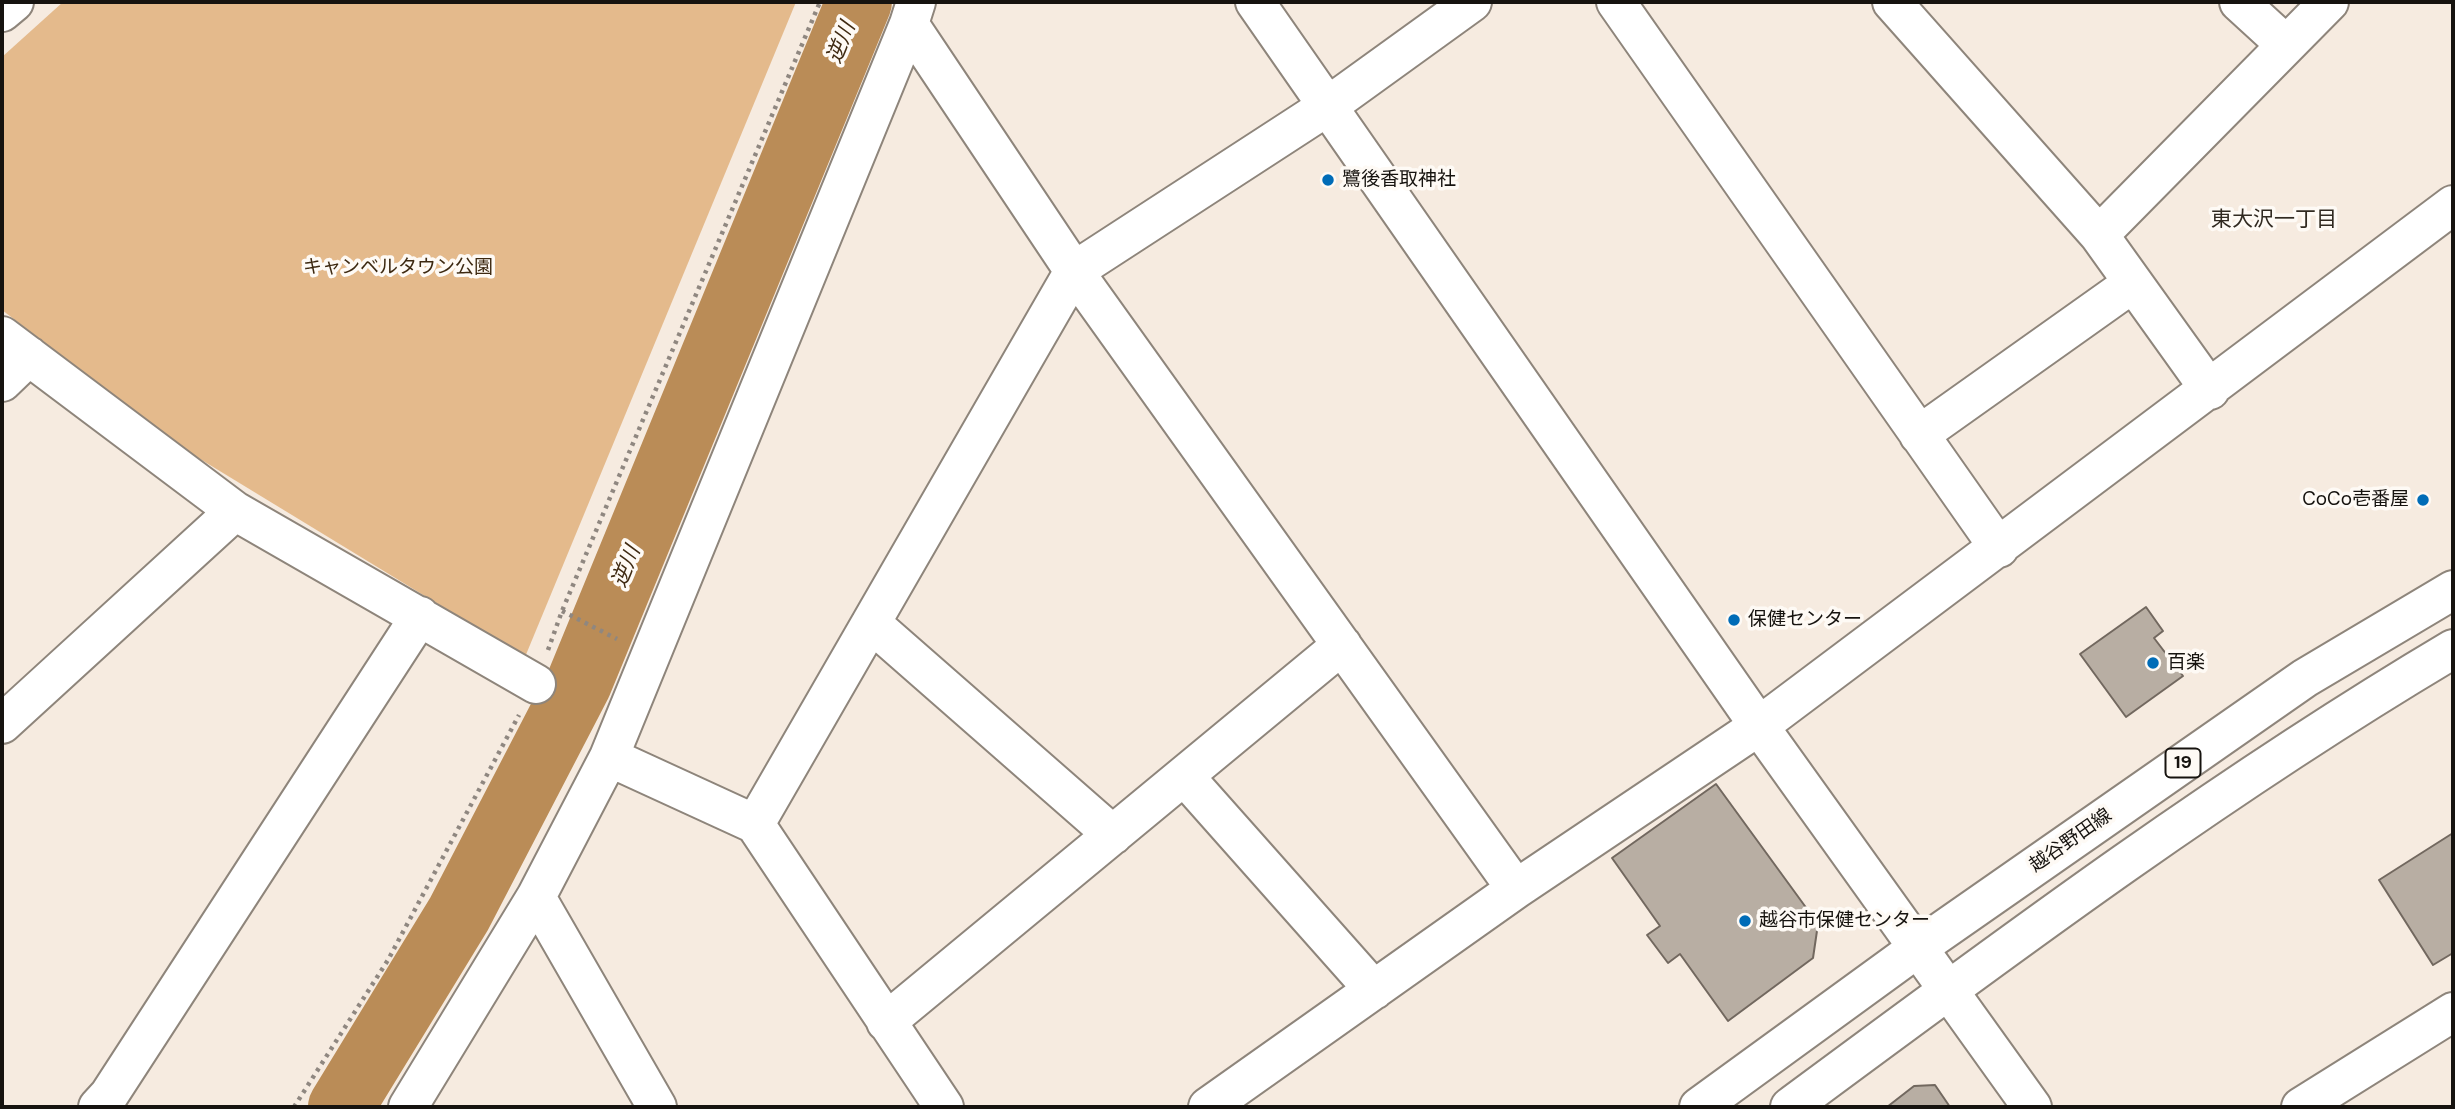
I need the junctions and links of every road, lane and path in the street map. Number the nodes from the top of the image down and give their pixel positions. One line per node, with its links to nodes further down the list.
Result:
1 (14, 2): 9 (street)
2 (820, 2): 24 (path)
3 (1255, 2): 12 (street)
4 (1472, 2): 12 (street)
5 (1616, 2): 20 (street)
6 (1892, 2): 14 (street)
7 (2239, 2): 11 (street)
8 (2329, 2): 11 (street)
9 (2, 12)
10 (913, 13): 15 (street); 33 (street)
11 (2286, 45): 14 (street)
12 (1328, 106): 15 (street); 32 (street)
13 (2453, 205): 19 (street)
14 (2098, 235): 16 (street)
15 (1074, 271): 26 (street); 28 (street)
16 (2133, 283): 19 (street); 20 (street)
17 (15, 346): 18 (street); 21 (street)
18 (2, 382)
19 (2210, 390): 22 (street)
20 (1919, 435): 22 (street)
21 (235, 511): 25 (street); 31 (street)
22 (1999, 548): 32 (street)
23 (2453, 590): 39 (street, 越谷野田線 / 19)
24 (562, 611): 27 (path); 30 (path)
25 (420, 616): 30 (street); 45 (street)
26 (871, 624): 35 (street); 36 (street)
27 (628, 645)
28 (1342, 645): 34 (street); 37 (street)
29 (2453, 649): 41 (street)
30 (536, 684): 46 (path)
31 (2, 724)
32 (1759, 726): 37 (street); 39 (street)
33 (609, 757): 35 (street); 38 (street)
34 (1184, 776): 36 (street); 40 (street)
35 (755, 824): 43 (street)
36 (1113, 835): 43 (street)
37 (1516, 889): 40 (street)
38 (536, 897): 47 (street); 48 (street)
39 (1919, 947): 41 (street); 51 (street, 越谷野田線 / 19)
40 (1374, 990): 50 (street)
41 (1949, 990): 52 (street); 53 (street)
42 (2453, 1012): 44 (street)
43 (886, 1022): 49 (street)
44 (2349, 1096): 54 (street)
45 (97, 1107)
46 (295, 1107)
47 (408, 1107)
48 (657, 1107)
49 (944, 1107)
50 (1208, 1107)
51 (1699, 1107)
52 (1790, 1107)
53 (2032, 1107)
54 (2301, 1107)

